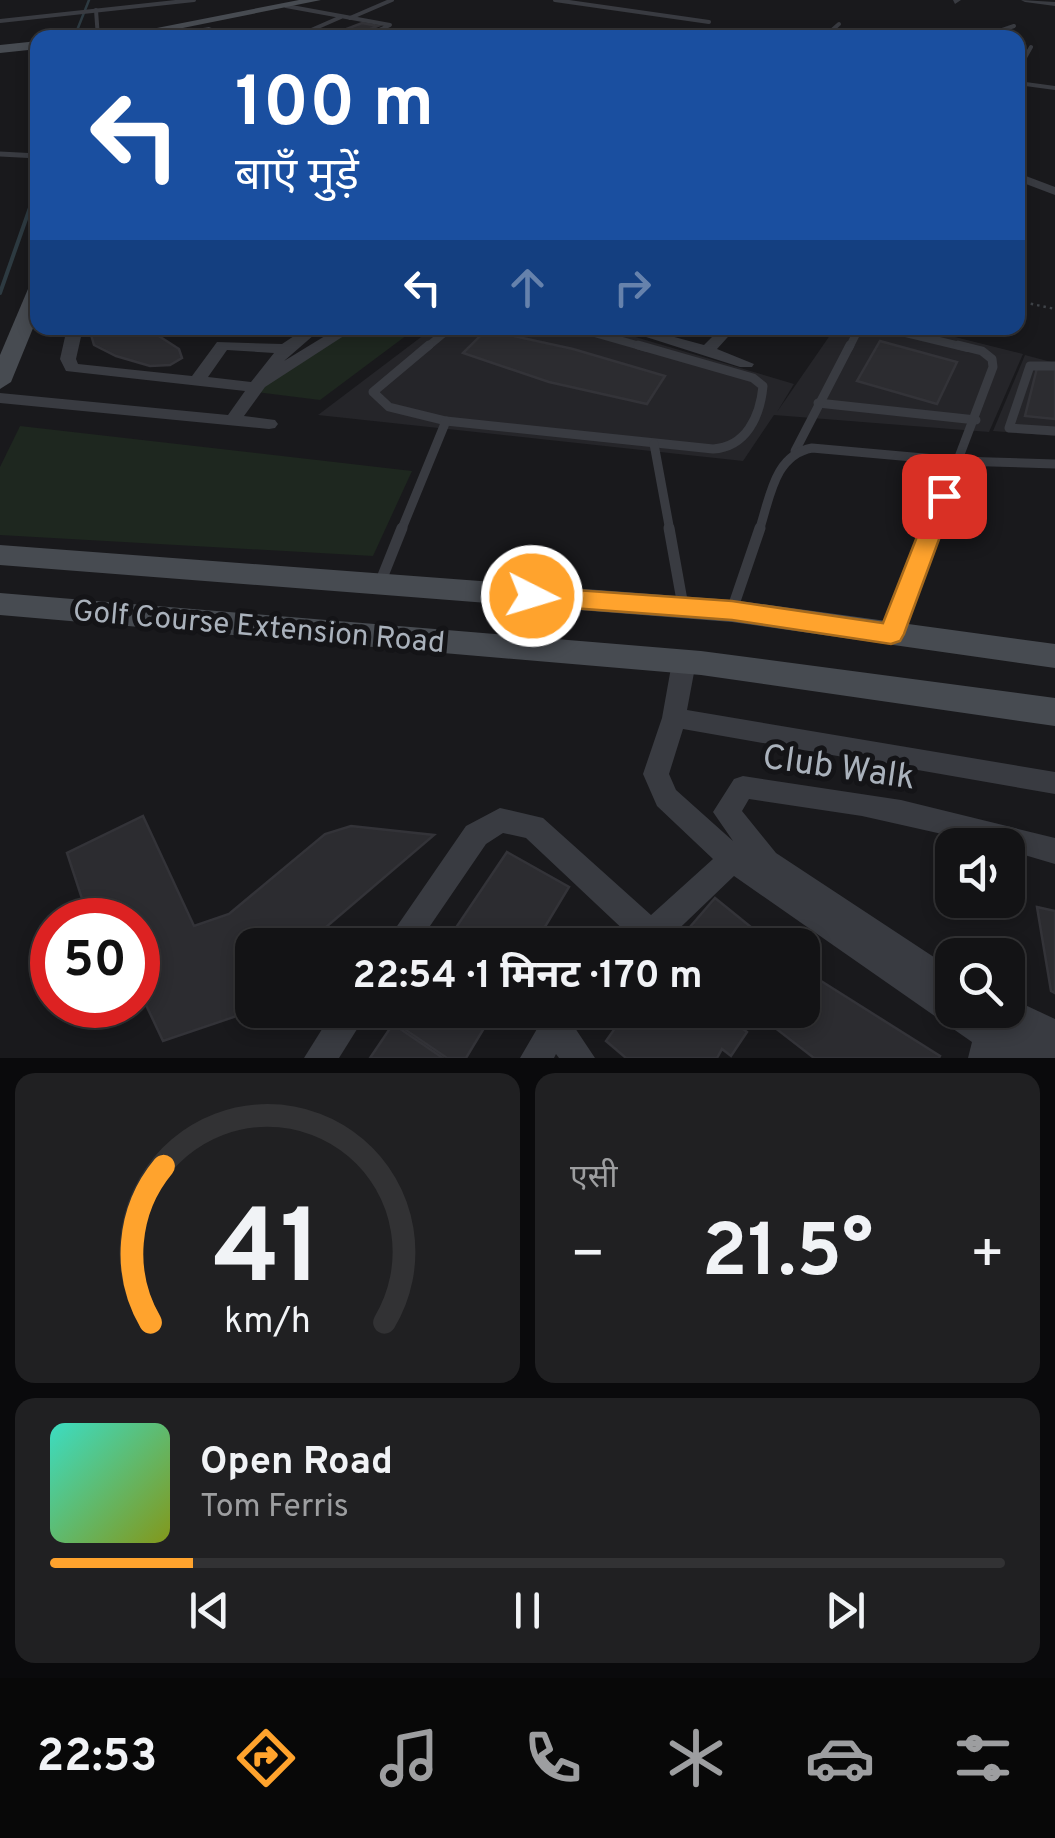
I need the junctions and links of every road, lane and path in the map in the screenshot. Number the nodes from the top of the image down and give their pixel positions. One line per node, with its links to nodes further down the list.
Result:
1 (194, 0): 8 (lane)
2 (316, 0): 7 (main road)
3 (392, 0): 10 (lane)
4 (556, 0): 12 (lane)
5 (1025, 0): 6 (street)
6 (1055, 4)
7 (286, 6): 9 (lane); 16 (main road)
8 (96, 10): 11 (lane); 15 (lane)
9 (342, 17): 10 (lane); 17 (lane)
10 (349, 18): 18 (lane)
11 (0, 20)
12 (709, 22)
13 (839, 24): 19 (lane)
14 (1014, 26): 20 (lane)
15 (97, 30)
16 (156, 30)
17 (312, 30)
18 (379, 30)
19 (832, 30)
20 (1002, 30)
21 (30, 46): 23 (main road)
22 (1031, 47): 24 (lane)
23 (0, 49)
24 (1025, 58)
25 (1025, 83): 26 (lane)
26 (1055, 88)
27 (0, 154): 28 (lane)
28 (30, 156)
29 (1025, 180): 30 (street)
30 (1055, 191)
31 (1025, 303): 33 (path)
32 (30, 309): 47 (main road)
33 (1055, 309)
34 (73, 335): 48 (street)
35 (305, 335): 43 (street)
36 (334, 335): 49 (street)
37 (442, 335): 53 (lane)
38 (602, 335): 57 (lane)
39 (650, 335): 44 (street)
40 (723, 335): 44 (street)
41 (855, 335): 51 (lane)
42 (915, 335): 54 (lane)
43 (285, 349): 48 (street); 49 (street)
44 (707, 352): 45 (street)
45 (746, 364)
46 (1055, 366): 56 (lane)
47 (0, 382)
48 (196, 382): 49 (street)
49 (235, 386): 52 (street); 52 (street)
50 (0, 398): 52 (street)
51 (818, 403): 54 (lane); 58 (lane)
52 (214, 419): 55 (street)
53 (446, 420): 57 (lane); 62 (lane)
54 (976, 420): 59 (lane)
55 (269, 424)
56 (1055, 431)
57 (654, 444): 64 (lane)
58 (795, 452): 59 (lane); 65 (lane)
59 (957, 461): 60 (lane); 66 (lane)
60 (1055, 464)
61 (0, 555): 62 (main road, Golf Course Extension Road)
62 (380, 584): 64 (main road, Golf Course Extension Road)
63 (3, 608): 68 (main road, Golf Course Extension Road)
64 (683, 608): 65 (main road, Golf Course Extension Road)
65 (732, 610): 66 (main road, Golf Course Extension Road)
66 (891, 634): 67 (main road, Golf Course Extension Road)
67 (1055, 656)
68 (684, 662): 69 (main road, Golf Course Extension Road); 70 (street)
69 (1055, 712)
70 (674, 718): 71 (street); 73 (street)
71 (1055, 783)
72 (1055, 851): 77 (street, Club Walk)
73 (733, 859): 76 (street); 78 (street)
74 (411, 928): 75 (street)
75 (634, 928)
76 (659, 928)
77 (935, 976)
78 (935, 998)
79 (341, 1028): 84 (street)
80 (556, 1028): 85 (street)
81 (567, 1028): 86 (street)
82 (992, 1034): 83 (street); 87 (street)
83 (1055, 1036)
84 (320, 1058)
85 (536, 1058)
86 (578, 1058)
87 (1041, 1058)

